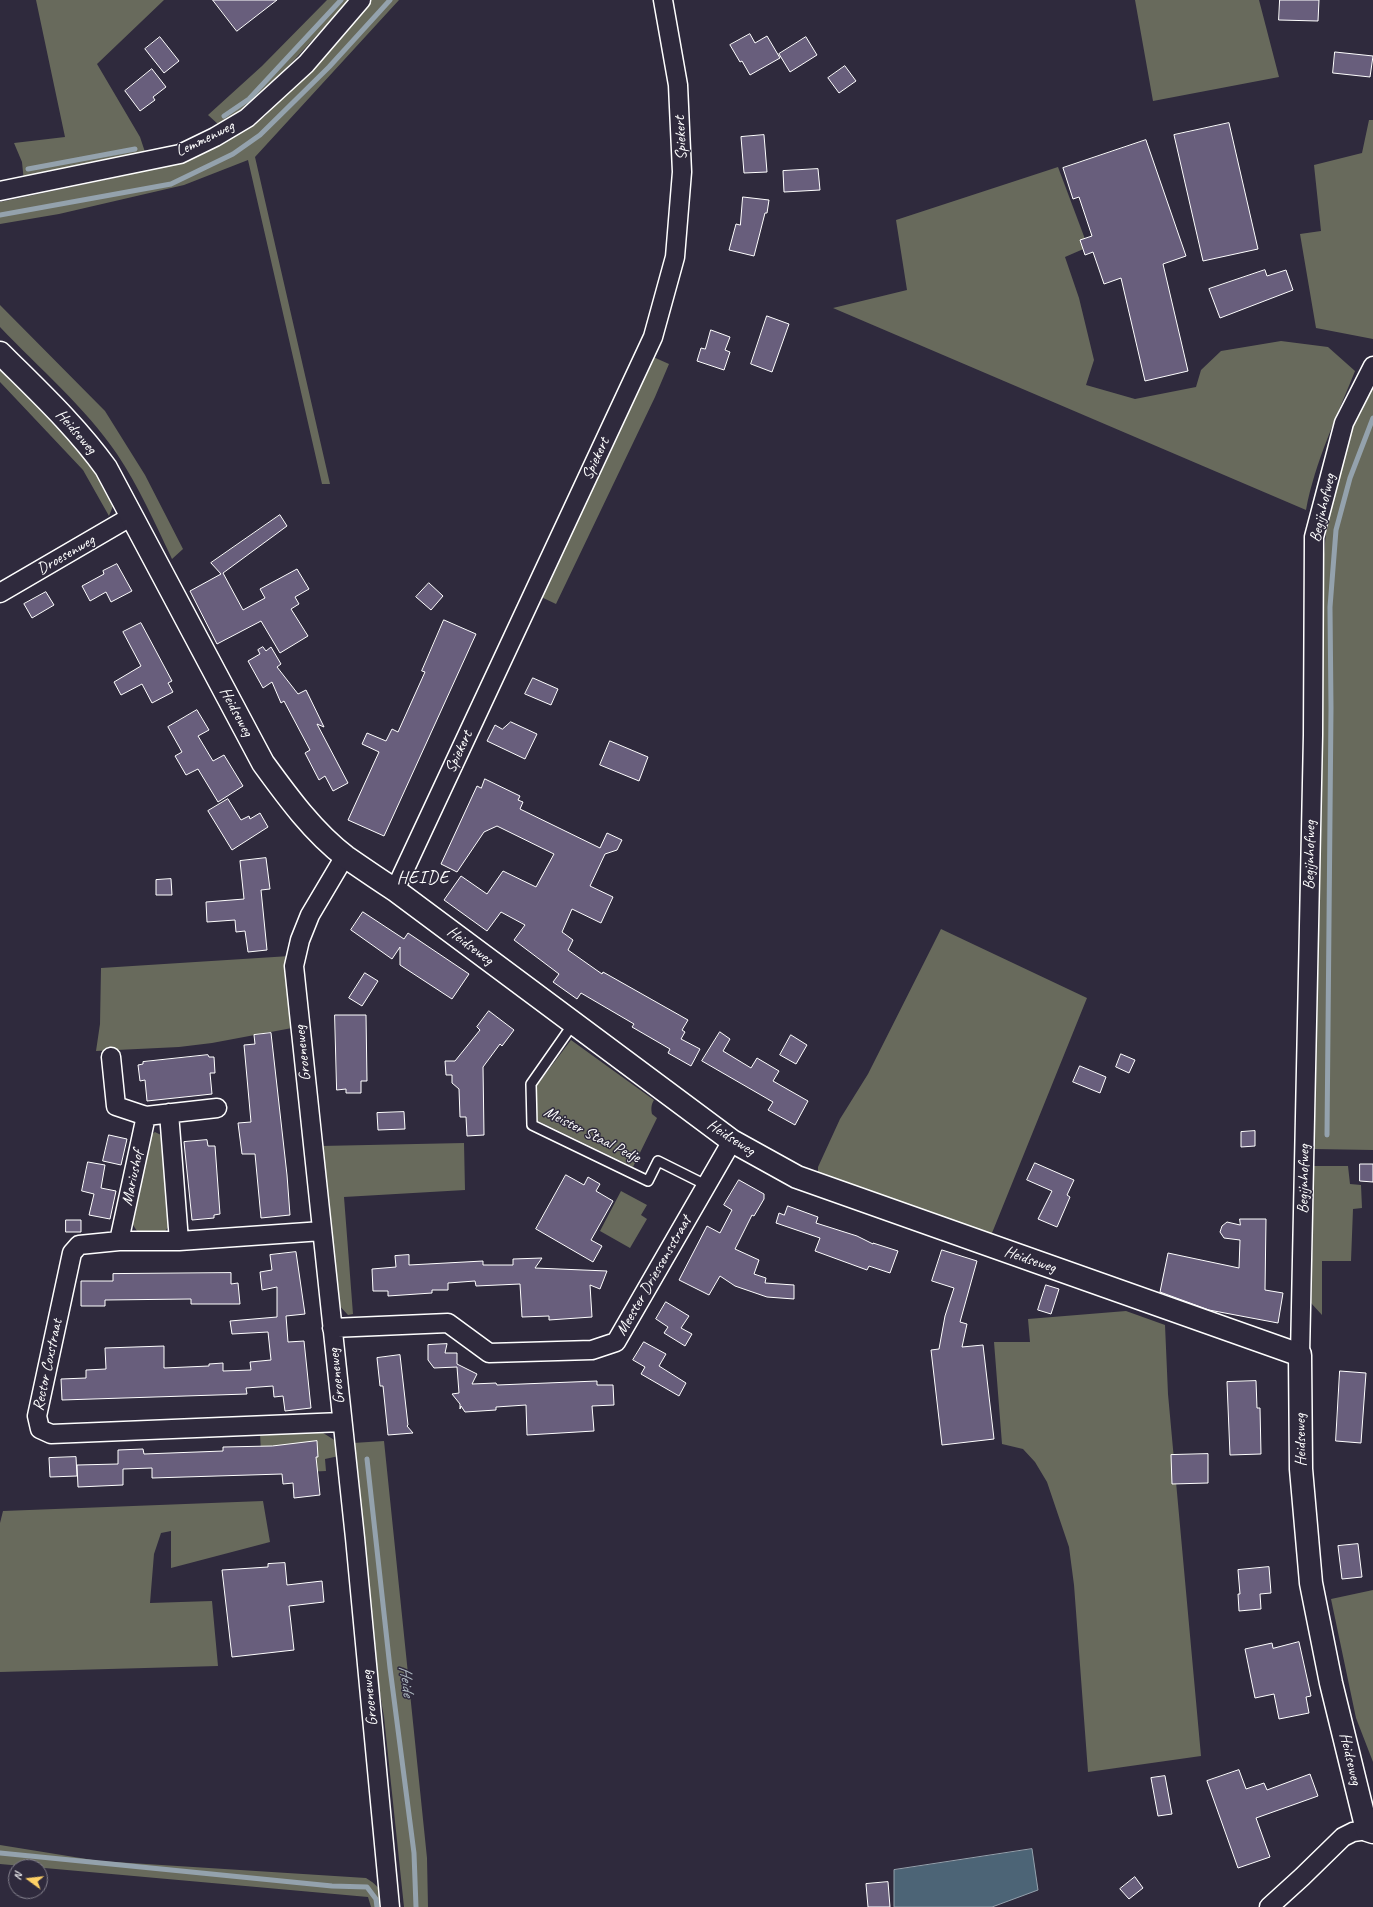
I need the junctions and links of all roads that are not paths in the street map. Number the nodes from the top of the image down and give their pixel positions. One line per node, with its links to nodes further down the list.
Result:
1 (361, 0): 3 (street, Lemmenweg)
2 (663, 0): 9 (street, Spiekert)
3 (0, 191)
4 (0, 353): 6 (street, Heidseweg)
5 (1373, 366): 21 (street, Begijnhofweg)
6 (132, 516): 7 (street, Droesenweg); 8 (street, Heidseweg)
7 (0, 593)
8 (345, 856): 9 (street, Heidseweg); 17 (street, Groeneweg)
9 (394, 890): 10 (street, Heidseweg)
10 (573, 1024): 15 (street, Heidseweg); 16 (lane, Meister Staal Pedje)
11 (111, 1057): 14 (street)
12 (217, 1108): 13 (street)
13 (169, 1113): 14 (street); 19 (street)
14 (146, 1116): 18 (street, Mariushof)
15 (732, 1141): 16 (street, Meester Driessensstraat); 21 (street, Heidseweg)
16 (706, 1185): 20 (street, Meester Driessensstraat)
17 (322, 1231): 19 (street, Rector Coxstraat); 20 (street, Groeneweg)
18 (119, 1241): 19 (street, Rector Coxstraat); 22 (street, Rector Coxstraat)
19 (180, 1241)
20 (332, 1328): 22 (street, Groeneweg)
21 (1300, 1355): 23 (street, Heidseweg)
22 (342, 1422): 24 (street, Groeneweg)
23 (1370, 1831): 25 (street)
24 (390, 1907)
25 (1269, 1907)

